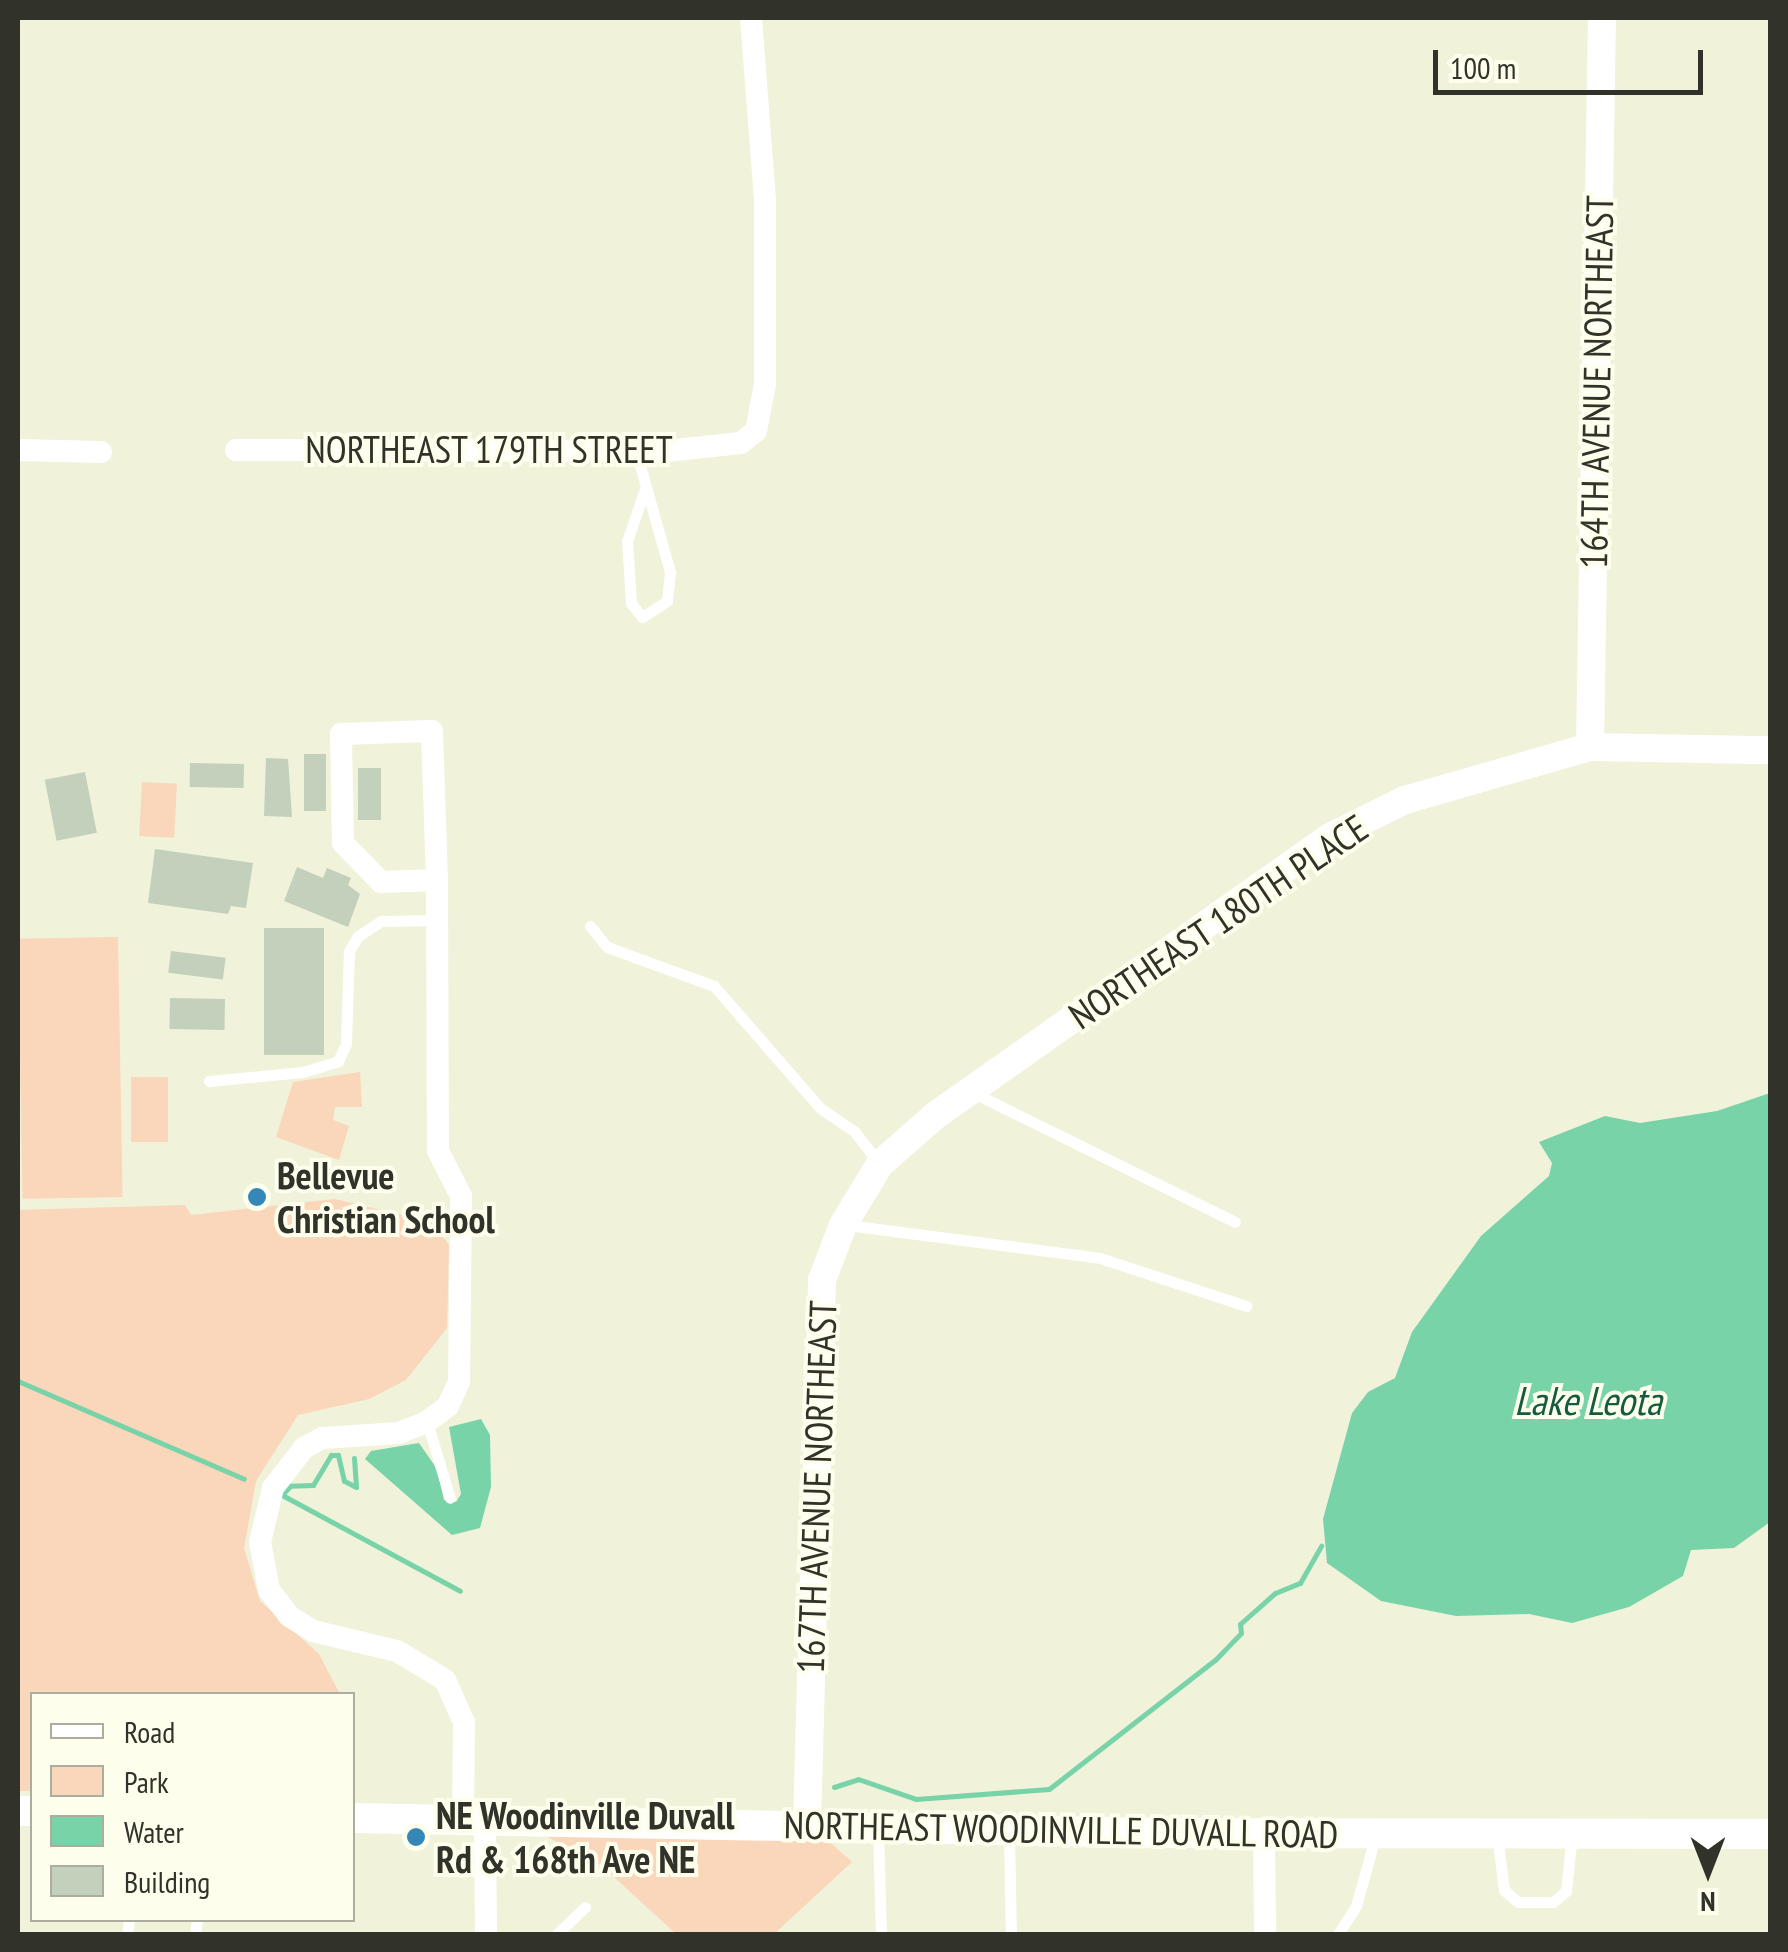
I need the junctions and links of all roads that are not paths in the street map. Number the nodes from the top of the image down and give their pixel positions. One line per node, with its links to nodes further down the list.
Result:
1 (751, 18): 5 (street, NORTHEAST 179TH STREET)
2 (1602, 18): 8 (street, 164TH AVENUE NORTHEAST)
3 (18, 450): 6 (street)
4 (236, 450): 5 (street, NORTHEAST 179TH STREET)
5 (636, 451): 7 (lane)
6 (101, 452)
7 (645, 489): 7 (lane)
8 (1590, 747): 9 (street, NORTHEAST 180TH PLACE); 14 (street, NORTHEAST 180TH PLACE)
9 (1770, 750)
10 (437, 880): 10 (street); 11 (street)
11 (437, 920): 13 (lane); 19 (street)
12 (590, 926): 15 (lane)
13 (209, 1081)
14 (971, 1091): 15 (street, NORTHEAST 180TH PLACE); 16 (lane)
15 (880, 1164): 17 (street, 167TH AVENUE NORTHEAST)
16 (1235, 1222)
17 (843, 1225): 18 (lane); 23 (street, 167TH AVENUE NORTHEAST)
18 (1246, 1306)
19 (427, 1422): 20 (lane); 22 (street)
20 (450, 1498)
21 (355, 1818): 22 (main road, NORTHEAST WOODINVILLE DUVALL ROAD)
22 (474, 1820): 23 (main road, NORTHEAST WOODINVILLE DUVALL ROAD); 32 (street)
23 (806, 1826): 24 (main road, NORTHEAST WOODINVILLE DUVALL ROAD)
24 (878, 1828): 25 (main road, NORTHEAST WOODINVILLE DUVALL ROAD); 34 (lane)
25 (1009, 1830): 26 (main road, NORTHEAST WOODINVILLE DUVALL ROAD); 35 (lane)
26 (1264, 1834): 27 (main road, NORTHEAST WOODINVILLE DUVALL ROAD); 36 (street)
27 (1376, 1834): 28 (main road, NORTHEAST WOODINVILLE DUVALL ROAD); 37 (lane)
28 (1498, 1834): 29 (main road, NORTHEAST WOODINVILLE DUVALL ROAD); 29 (lane)
29 (1572, 1834): 30 (main road, NORTHEAST WOODINVILLE DUVALL ROAD)
30 (1770, 1834)
31 (585, 1906): 33 (lane)
32 (486, 1934)
33 (556, 1934)
34 (881, 1934)
35 (1010, 1934)
36 (1265, 1934)
37 (1338, 1934)

